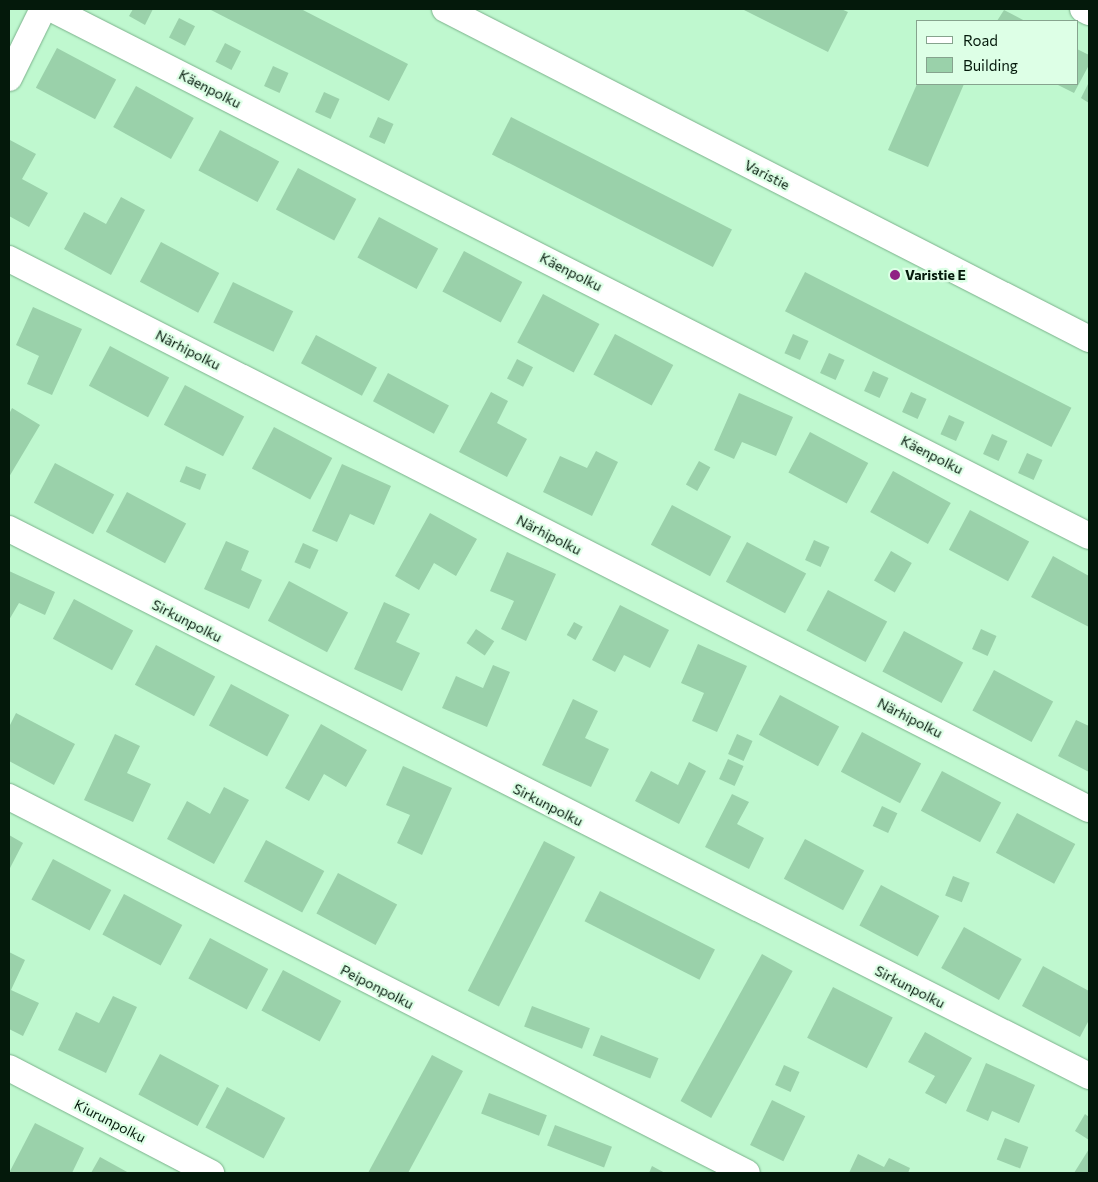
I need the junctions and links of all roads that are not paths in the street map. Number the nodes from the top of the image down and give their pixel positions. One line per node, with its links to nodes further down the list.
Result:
1 (43, 9): 6 (street)
2 (52, 9): 10 (street, Käenpolku)
3 (445, 9): 8 (street, Varistie)
4 (1083, 9): 5 (street)
5 (1089, 12)
6 (9, 78)
7 (9, 259): 12 (street, Närhipolku)
8 (1089, 339)
9 (9, 529): 14 (street, Sirkunpolku)
10 (1089, 536)
11 (9, 798): 16 (street, Peiponpolku)
12 (1089, 809)
13 (9, 1068): 15 (street, Kiurunpolku)
14 (1089, 1076)
15 (211, 1173)
16 (748, 1173)

